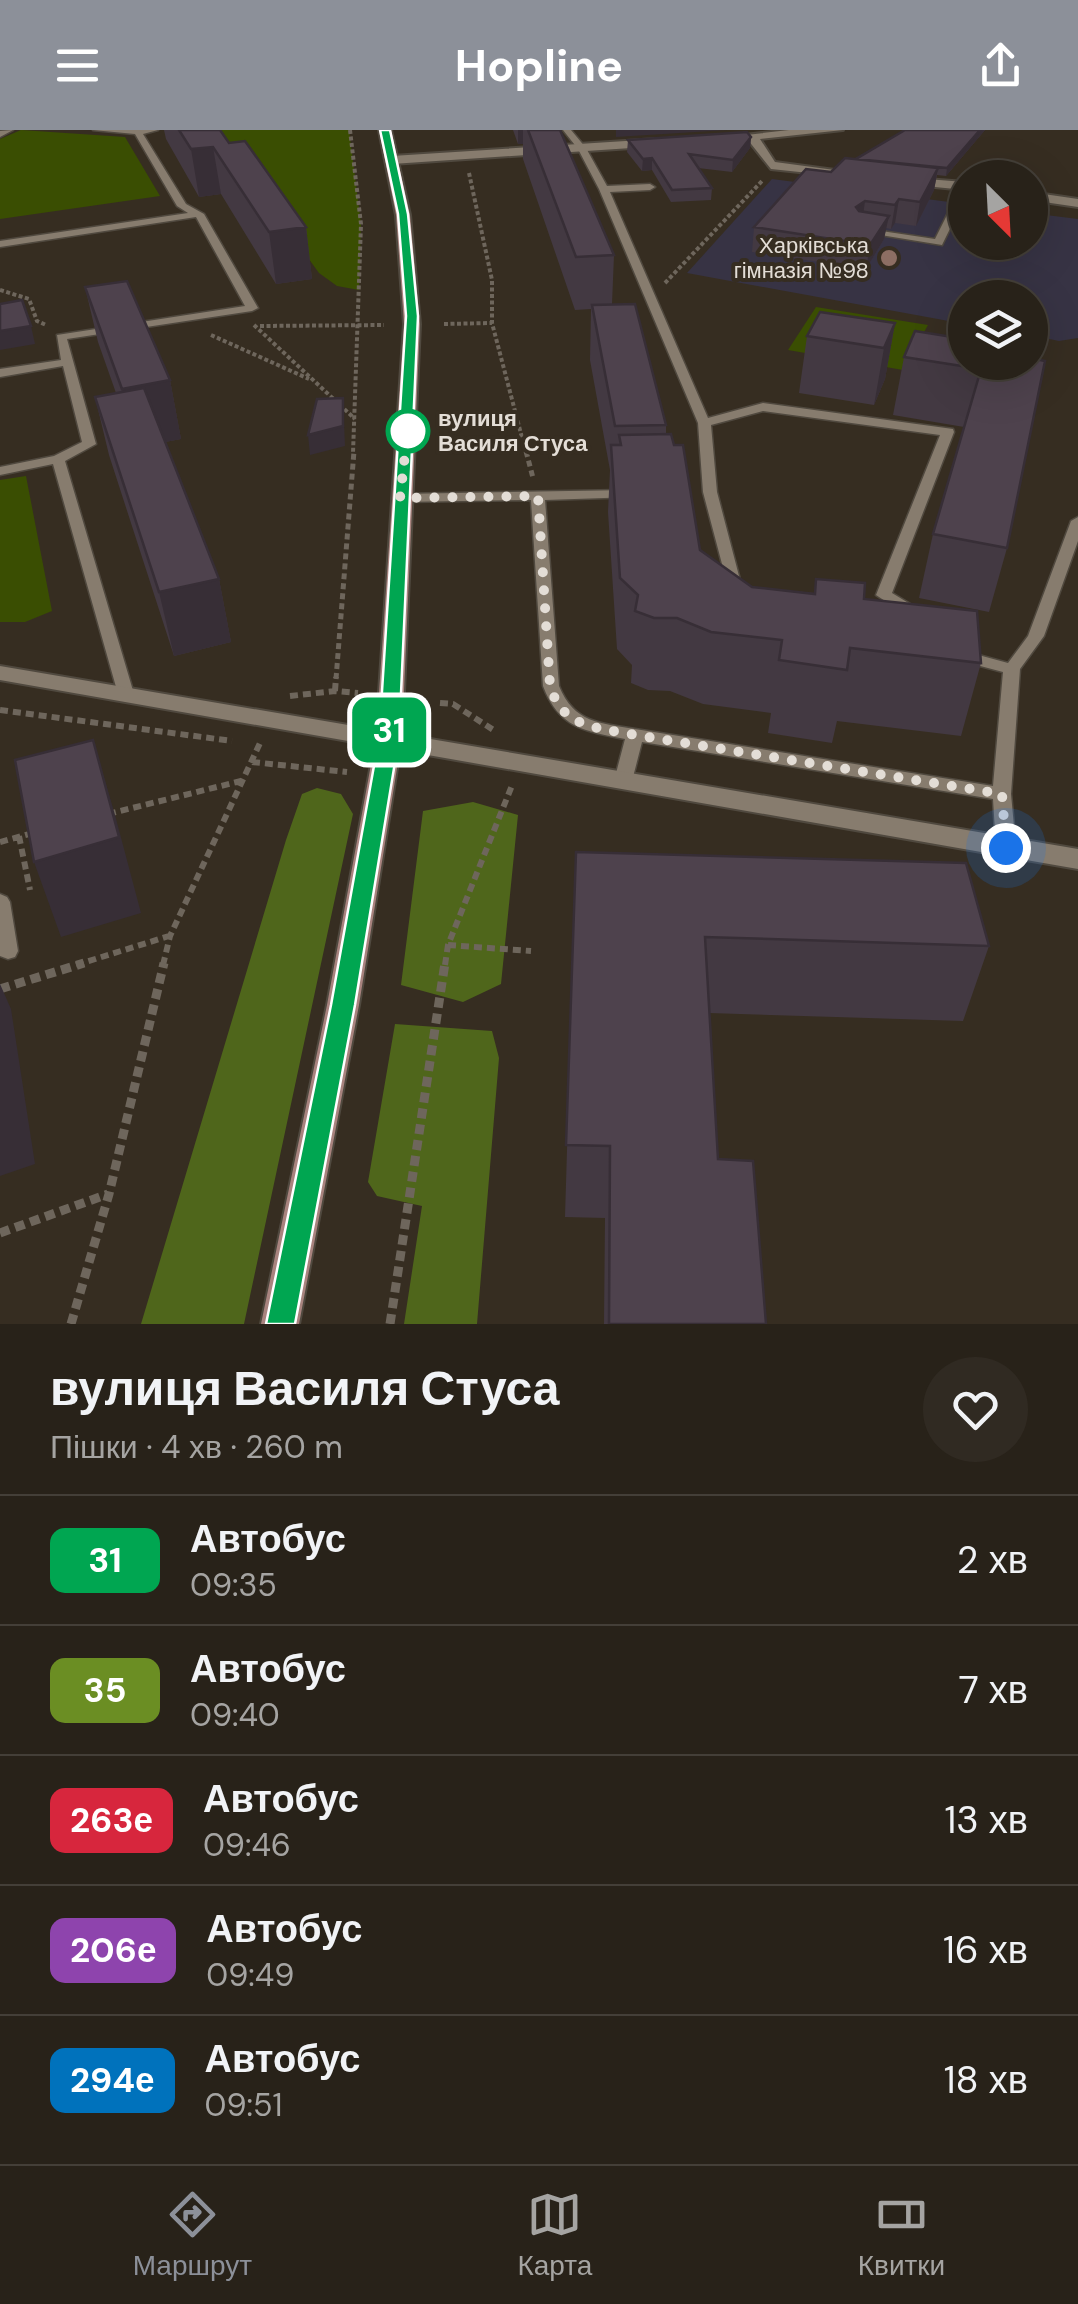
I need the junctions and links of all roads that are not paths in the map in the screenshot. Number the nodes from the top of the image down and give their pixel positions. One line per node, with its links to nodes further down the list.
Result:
1 (9, 130): 8 (lane)
2 (97, 130): 7 (lane)
3 (154, 130): 7 (lane)
4 (385, 130): 13 (main road)
5 (567, 130): 12 (lane)
6 (837, 130): 9 (street)
7 (138, 132): 19 (lane)
8 (0, 134)
9 (752, 137): 10 (street); 14 (street)
10 (695, 141)
11 (676, 142): 12 (street)
12 (582, 148): 13 (street); 16 (lane)
13 (392, 160): 32 (main road)
14 (948, 186)
15 (650, 187): 16 (lane)
16 (604, 189): 25 (lane)
17 (1048, 199): 18 (street)
18 (1078, 203)
19 (200, 214): 22 (lane); 23 (lane)
20 (948, 223): 21 (lane)
21 (861, 232)
22 (0, 244)
23 (68, 362): 24 (lane); 26 (lane)
24 (0, 373)
25 (704, 423): 29 (lane); 35 (lane)
26 (58, 459): 27 (lane); 40 (lane)
27 (0, 470)
28 (691, 492): 29 (lane)
29 (710, 492): 34 (lane)
30 (652, 494): 31 (lane)
31 (538, 496): 32 (lane); 41 (lane)
32 (400, 498): 42 (main road)
33 (1078, 521): 38 (lane)
34 (740, 616)
35 (934, 625)
36 (950, 635): 38 (lane)
37 (940, 653): 38 (lane)
38 (1006, 667): 44 (lane)
39 (0, 672): 40 (street)
40 (126, 694): 42 (street)
41 (635, 735): 43 (lane); 44 (lane)
42 (389, 738): 43 (street); 49 (main road)
43 (623, 781): 45 (street)
44 (1002, 794): 45 (lane)
45 (1006, 848): 46 (street)
46 (1078, 859)
47 (0, 902): 48 (lane)
48 (8, 951)
49 (280, 1324)

